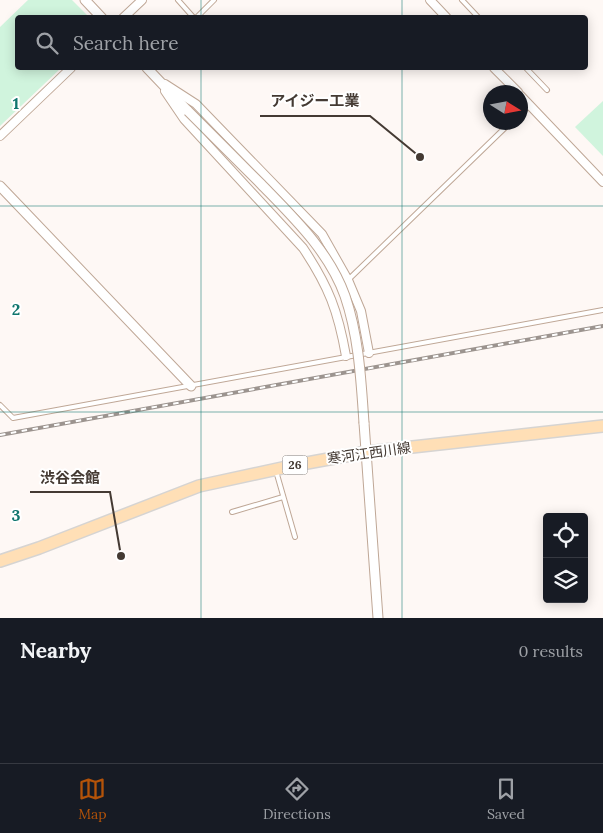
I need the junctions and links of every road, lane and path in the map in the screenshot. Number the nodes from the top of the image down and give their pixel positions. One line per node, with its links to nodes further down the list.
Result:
1 (85, 0): 7 (street)
2 (142, 0): 8 (street)
3 (178, 0): 9 (lane)
4 (214, 0): 10 (lane)
5 (430, 0): 11 (street)
6 (462, 0): 12 (lane)
7 (99, 15)
8 (127, 15)
9 (192, 15)
10 (198, 15)
11 (444, 15)
12 (476, 15)
13 (69, 70): 22 (street)
14 (149, 70): 17 (street)
15 (496, 70): 18 (street)
16 (528, 70): 19 (lane)
17 (157, 79): 25 (street); 28 (street); 32 (street, bridge)
18 (510, 85)
19 (547, 90)
20 (530, 105): 23 (street)
21 (504, 130): 25 (lane)
22 (0, 136)
23 (603, 182)
24 (0, 186): 29 (street)
25 (348, 280): 27 (street)
26 (603, 310): 27 (lane)
27 (369, 352): 28 (lane)
28 (346, 356): 29 (lane)
29 (191, 386): 30 (lane)
30 (0, 405)
31 (603, 426): 32 (main road, 寒河江西川線 / 26)
32 (367, 452): 33 (main road, 寒河江西川線 / 26); 38 (street)
33 (275, 469): 34 (lane); 37 (main road, 寒河江西川線 / 26)
34 (283, 497): 35 (lane); 36 (lane)
35 (232, 512)
36 (295, 537)
37 (0, 561)
38 (378, 618)

